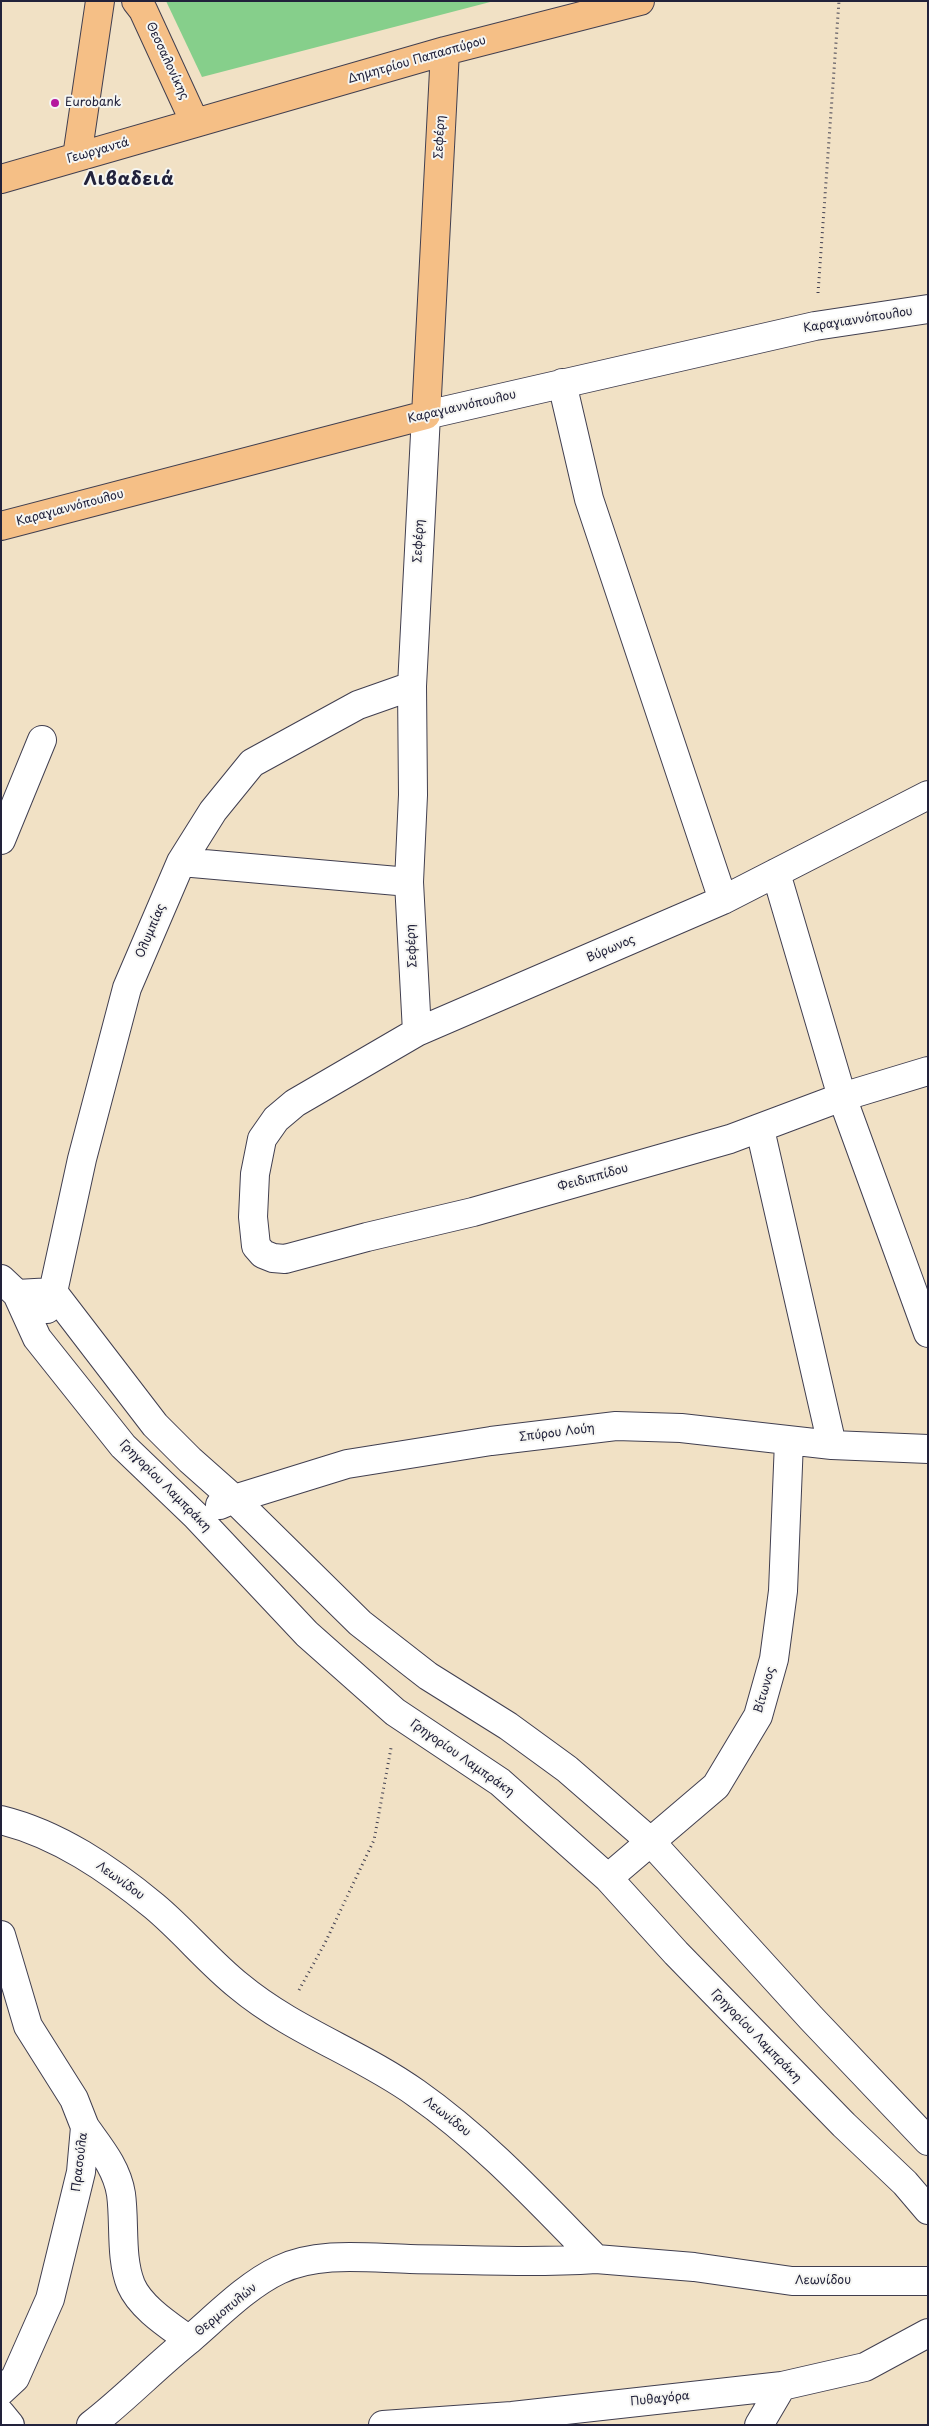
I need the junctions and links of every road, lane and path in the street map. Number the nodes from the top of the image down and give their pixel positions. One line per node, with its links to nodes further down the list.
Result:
1 (100, 1): 7 (main road)
2 (136, 1): 6 (main road, Θεσσαλονίκης)
3 (640, 1): 5 (main road, Δημητρίου Παπασπύρου)
4 (839, 1): 10 (path)
5 (445, 51): 6 (main road, Δημητρίου Παπασπύρου); 12 (main road, Σεφέρη)
6 (195, 123): 7 (main road, Γεωργαντά)
7 (77, 157): 8 (main road, Γεωργαντά)
8 (1, 179)
9 (928, 309): 10 (street, Καραγιαννόπουλου)
10 (815, 326): 11 (street, Καραγιαννόπουλου)
11 (562, 383): 12 (street, Καραγιαννόπουλου); 21 (street)
12 (426, 415): 13 (main road, Καραγιαννόπουλου); 14 (street, Σεφέρη)
13 (1, 526)
14 (412, 686): 18 (street, Ολυμπίας); 20 (street, Σεφέρη)
15 (42, 740): 17 (street)
16 (928, 796): 19 (street, Βύρωνος)
17 (1, 840)
18 (180, 862): 20 (street); 28 (street, Ολυμπίας)
19 (776, 873): 21 (street, Βύρωνος); 24 (street)
20 (409, 882): 22 (street, Σεφέρη)
21 (722, 900): 22 (street, Βύρωνος)
22 (417, 1032): 26 (street, Βύρωνος)
23 (928, 1072): 24 (street, Φειδιππίδου)
24 (842, 1097): 25 (street, Φειδιππίδου); 29 (street)
25 (760, 1129): 26 (street, Φειδιππίδου); 32 (street)
26 (256, 1246)
27 (9, 1286): 28 (street, Γρηγορίου Λαμπράκη); 30 (street, Γρηγορίου Λαμπράκη)
28 (53, 1292): 30 (street, Ολυμπίας); 34 (street)
29 (928, 1333)
30 (36, 1338): 35 (street, Γρηγορίου Λαμπράκη)
31 (789, 1441): 32 (street, Σπύρου Λούη); 34 (street, Σπύρου Λούη); 38 (street, Βίτωνος)
32 (832, 1445): 33 (street, Σπύρου Λούη)
33 (928, 1449)
34 (234, 1499): 35 (street, Σπύρου Λούη); 38 (street)
35 (196, 1516): 36 (street, Γρηγορίου Λαμπράκη)
36 (395, 1712): 39 (street, Γρηγορίου Λαμπράκη); 42 (path)
37 (1, 1820): 42 (street, Λεωνίδου)
38 (650, 1841): 39 (street, Βίτωνος); 44 (street)
39 (608, 1878): 45 (street, Γρηγορίου Λαμπράκη)
40 (1, 1936): 41 (street, Πρασούλα)
41 (8, 1983): 43 (street, Πρασούλα)
42 (283, 2018): 46 (street, Λεωνίδου)
43 (85, 2127): 49 (street, Θερμοπυλών); 51 (street, Πρασούλα)
44 (928, 2141)
45 (928, 2210)
46 (596, 2259): 47 (street, Λεωνίδου); 49 (street, Θερμοπυλών)
47 (928, 2281)
48 (928, 2333): 50 (street, Πυθαγόρα)
49 (189, 2340): 54 (street)
50 (782, 2386): 55 (street, Πυθαγόρα); 56 (street)
51 (1, 2391)
52 (1, 2414): 53 (street)
53 (10, 2425)
54 (92, 2425)
55 (383, 2425)
56 (759, 2425)

